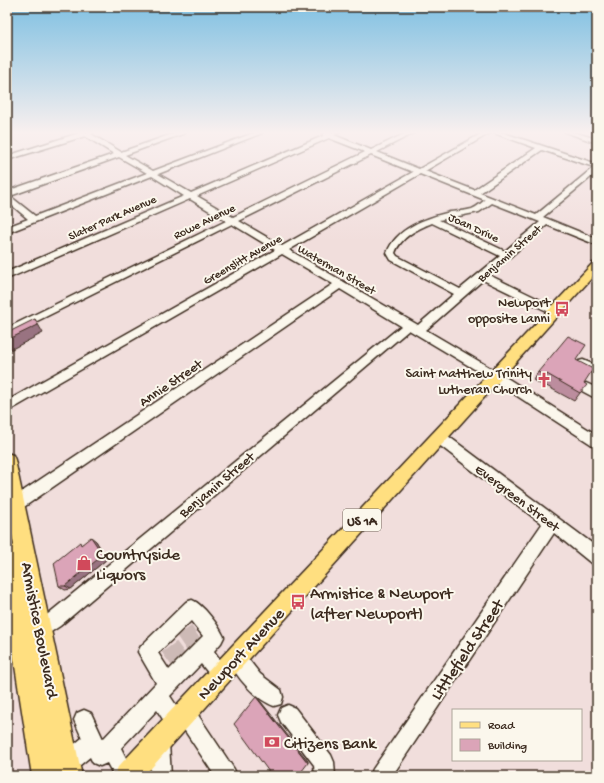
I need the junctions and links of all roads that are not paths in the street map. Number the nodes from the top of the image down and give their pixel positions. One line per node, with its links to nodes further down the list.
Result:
1 (79, 169): 13 (street)
2 (143, 169): 11 (street, Waterman Street)
3 (166, 169): 11 (street)
4 (253, 169): 14 (street, Slater Park Avenue)
5 (337, 169): 21 (street, Rowe Avenue)
6 (413, 169): 10 (street)
7 (423, 169): 10 (street, Greenslitt Avenue)
8 (511, 169): 12 (street)
9 (595, 169): 20 (street, Benjamin Street)
10 (419, 171): 12 (street); 24 (street, Greenslitt Avenue)
11 (152, 174): 14 (street, Waterman Street); 18 (street)
12 (475, 193): 15 (street)
13 (7, 195): 16 (street)
14 (190, 196): 21 (street, Waterman Street); 27 (street, Slater Park Avenue)
15 (492, 200): 19 (street); 20 (street)
16 (19, 207): 17 (street); 18 (street)
17 (7, 212)
18 (34, 220): 22 (street)
19 (432, 220): 25 (street, Joan Drive); 30 (street)
20 (541, 220): 23 (street); 25 (street, Benjamin Street)
21 (232, 221): 24 (street, Waterman Street); 33 (street, Rowe Avenue)
22 (7, 230)
23 (597, 242)
24 (282, 250): 29 (street, Waterman Street); 39 (street, Greenslitt Avenue)
25 (506, 255): 28 (street, Benjamin Street)
26 (597, 265): 31 (main road, Newport Avenue / US 1A)
27 (7, 276)
28 (482, 276): 30 (street, Benjamin Street); 31 (street)
29 (340, 284): 32 (street, Waterman Street); 43 (street, Annie Street)
30 (461, 294): 32 (street, Benjamin Street)
31 (555, 311): 36 (main road, Newport Avenue / US 1A)
32 (413, 328): 36 (street, Waterman Street); 47 (street, Benjamin Street)
33 (7, 332)
34 (583, 364): 35 (street)
35 (597, 371)
36 (495, 376): 40 (main road, Newport Avenue / US 1A); 41 (street, Waterman Street)
37 (586, 388): 38 (street)
38 (597, 394)
39 (7, 407)
40 (439, 436): 44 (street, Evergreen Street); 50 (main road, Newport Avenue / US 1A)
41 (597, 442)
42 (7, 460): 43 (main road, Armistice Boulevard)
43 (16, 504): 47 (main road, Armistice Boulevard)
44 (552, 523): 46 (street, Evergreen Street); 65 (street, Littlefield Street)
45 (7, 552): 48 (main road, Armistice Boulevard)
46 (597, 557)
47 (41, 629): 48 (street, Benjamin Street); 59 (main road, Armistice Boulevard)
48 (14, 644): 60 (main road, Armistice Boulevard)
49 (198, 650): 51 (street); 52 (street); 52 (street)
50 (236, 657): 51 (main road, Newport Avenue / US 1A); 53 (street)
51 (220, 674): 55 (main road, Newport Avenue / US 1A)
52 (163, 690): 55 (street); 58 (street)
53 (274, 698)
54 (288, 716): 64 (street)
55 (180, 717): 57 (main road, Newport Avenue / US 1A); 63 (street)
56 (84, 720): 58 (street)
57 (159, 741): 61 (main road, Newport Avenue / US 1A); 62 (street)
58 (101, 745): 59 (street); 61 (street)
59 (68, 769)
60 (45, 776)
61 (126, 776)
62 (161, 776)
63 (227, 776)
64 (325, 776)
65 (380, 776)

